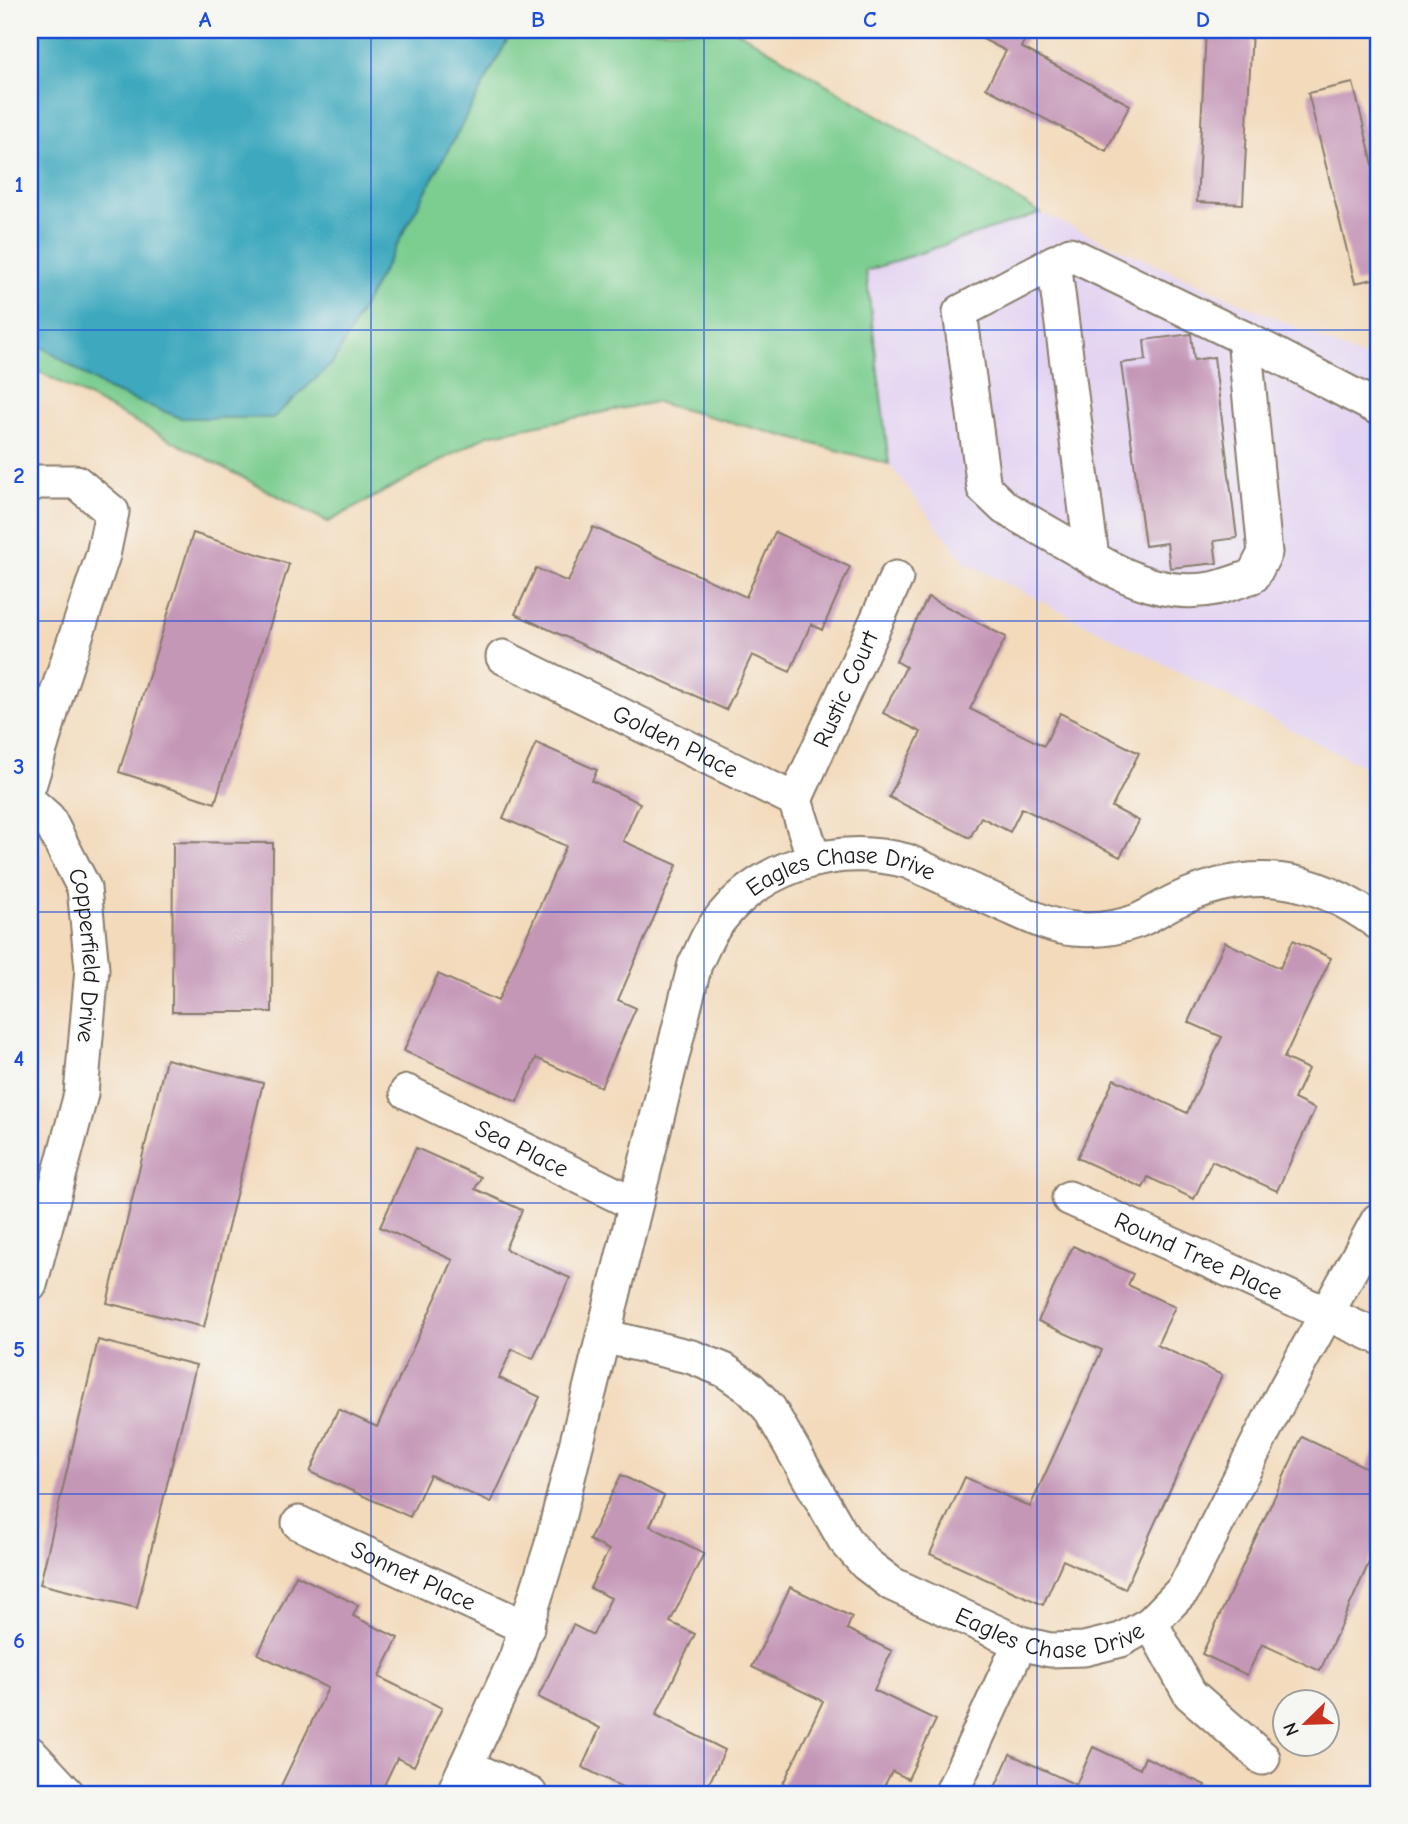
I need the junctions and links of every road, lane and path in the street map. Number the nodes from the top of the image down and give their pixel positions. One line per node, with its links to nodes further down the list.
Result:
1 (1054, 262): 2 (street); 5 (street); 5 (street)
2 (1244, 338): 3 (street); 5 (street)
3 (1378, 408)
4 (30, 486): 8 (street)
5 (1093, 558)
6 (896, 578): 9 (street, Rustic Court)
7 (503, 657): 9 (street, Golden Place)
8 (30, 783)
9 (795, 800): 11 (street)
10 (30, 802): 17 (street, Copperfield Drive)
11 (814, 859): 12 (street, Eagles Chase Drive); 15 (street, Eagles Chase Drive)
12 (1378, 923)
13 (407, 1092): 15 (street, Sea Place)
14 (1069, 1198): 18 (street, Round Tree Place)
15 (635, 1204): 19 (street, Eagles Chase Drive)
16 (1378, 1220): 18 (street, Eagles Chase Drive)
17 (30, 1285)
18 (1327, 1314): 20 (street, Round Tree Place); 22 (street, Eagles Chase Drive)
19 (603, 1336): 23 (street, Eagles Chase Drive); 24 (street, Eagles Chase Drive)
20 (1378, 1337)
21 (299, 1523): 23 (street, Sonnet Place)
22 (1151, 1623): 24 (street, Eagles Chase Drive); 26 (street)
23 (527, 1628): 27 (street, Eagles Chase Drive)
24 (1020, 1643): 30 (street)
25 (30, 1754): 28 (street)
26 (1263, 1758)
27 (459, 1780): 29 (street)
28 (68, 1794)
29 (530, 1794)
30 (951, 1794)

